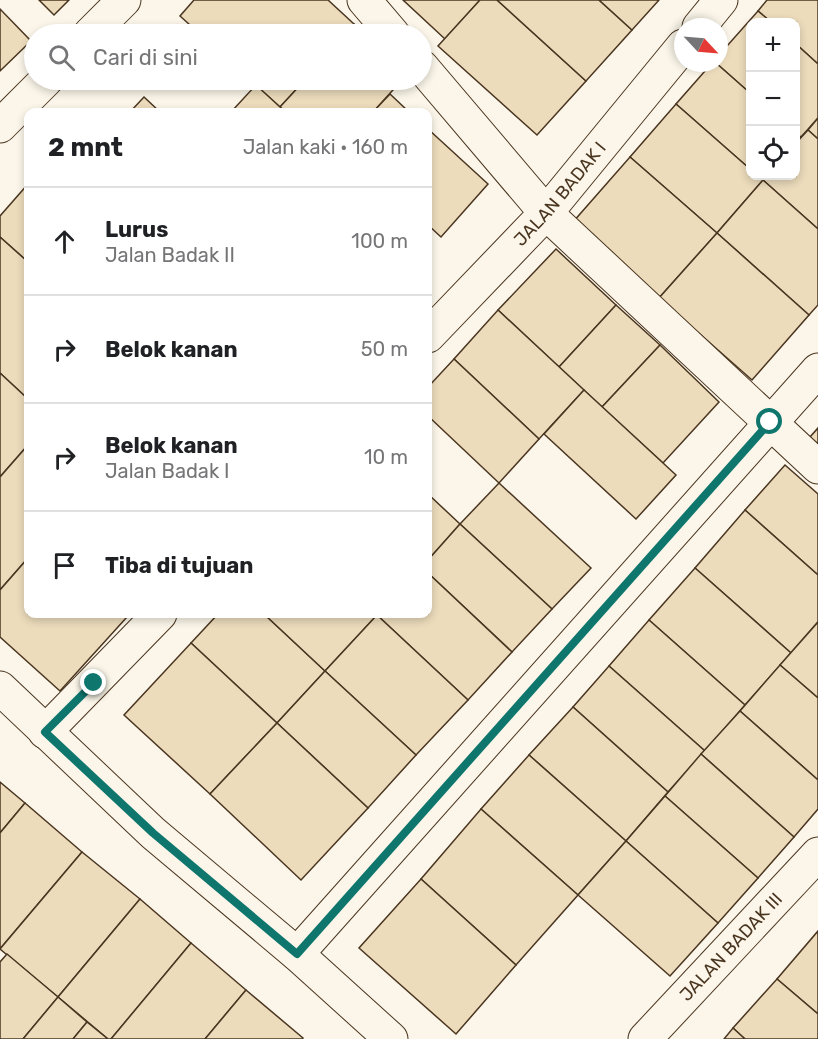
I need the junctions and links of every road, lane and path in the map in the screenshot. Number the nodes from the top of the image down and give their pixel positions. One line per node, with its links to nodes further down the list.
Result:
1 (124, 0): 5 (street)
2 (364, 0): 6 (street)
3 (721, 0): 4 (street)
4 (706, 18)
5 (100, 24)
6 (384, 24)
7 (674, 57): 11 (street, JALAN BADAK I)
8 (432, 79): 11 (street)
9 (36, 90): 10 (street)
10 (0, 126)
11 (546, 213): 12 (street, JALAN BADAK I); 14 (street)
12 (432, 332)
13 (818, 370): 14 (street)
14 (770, 422): 15 (street); 20 (street)
15 (818, 467)
16 (156, 618): 18 (street)
17 (0, 688): 18 (street)
18 (45, 732): 20 (street)
19 (818, 854): 22 (street, JALAN BADAK III)
20 (297, 954): 21 (street)
21 (391, 1039)
22 (645, 1039)

